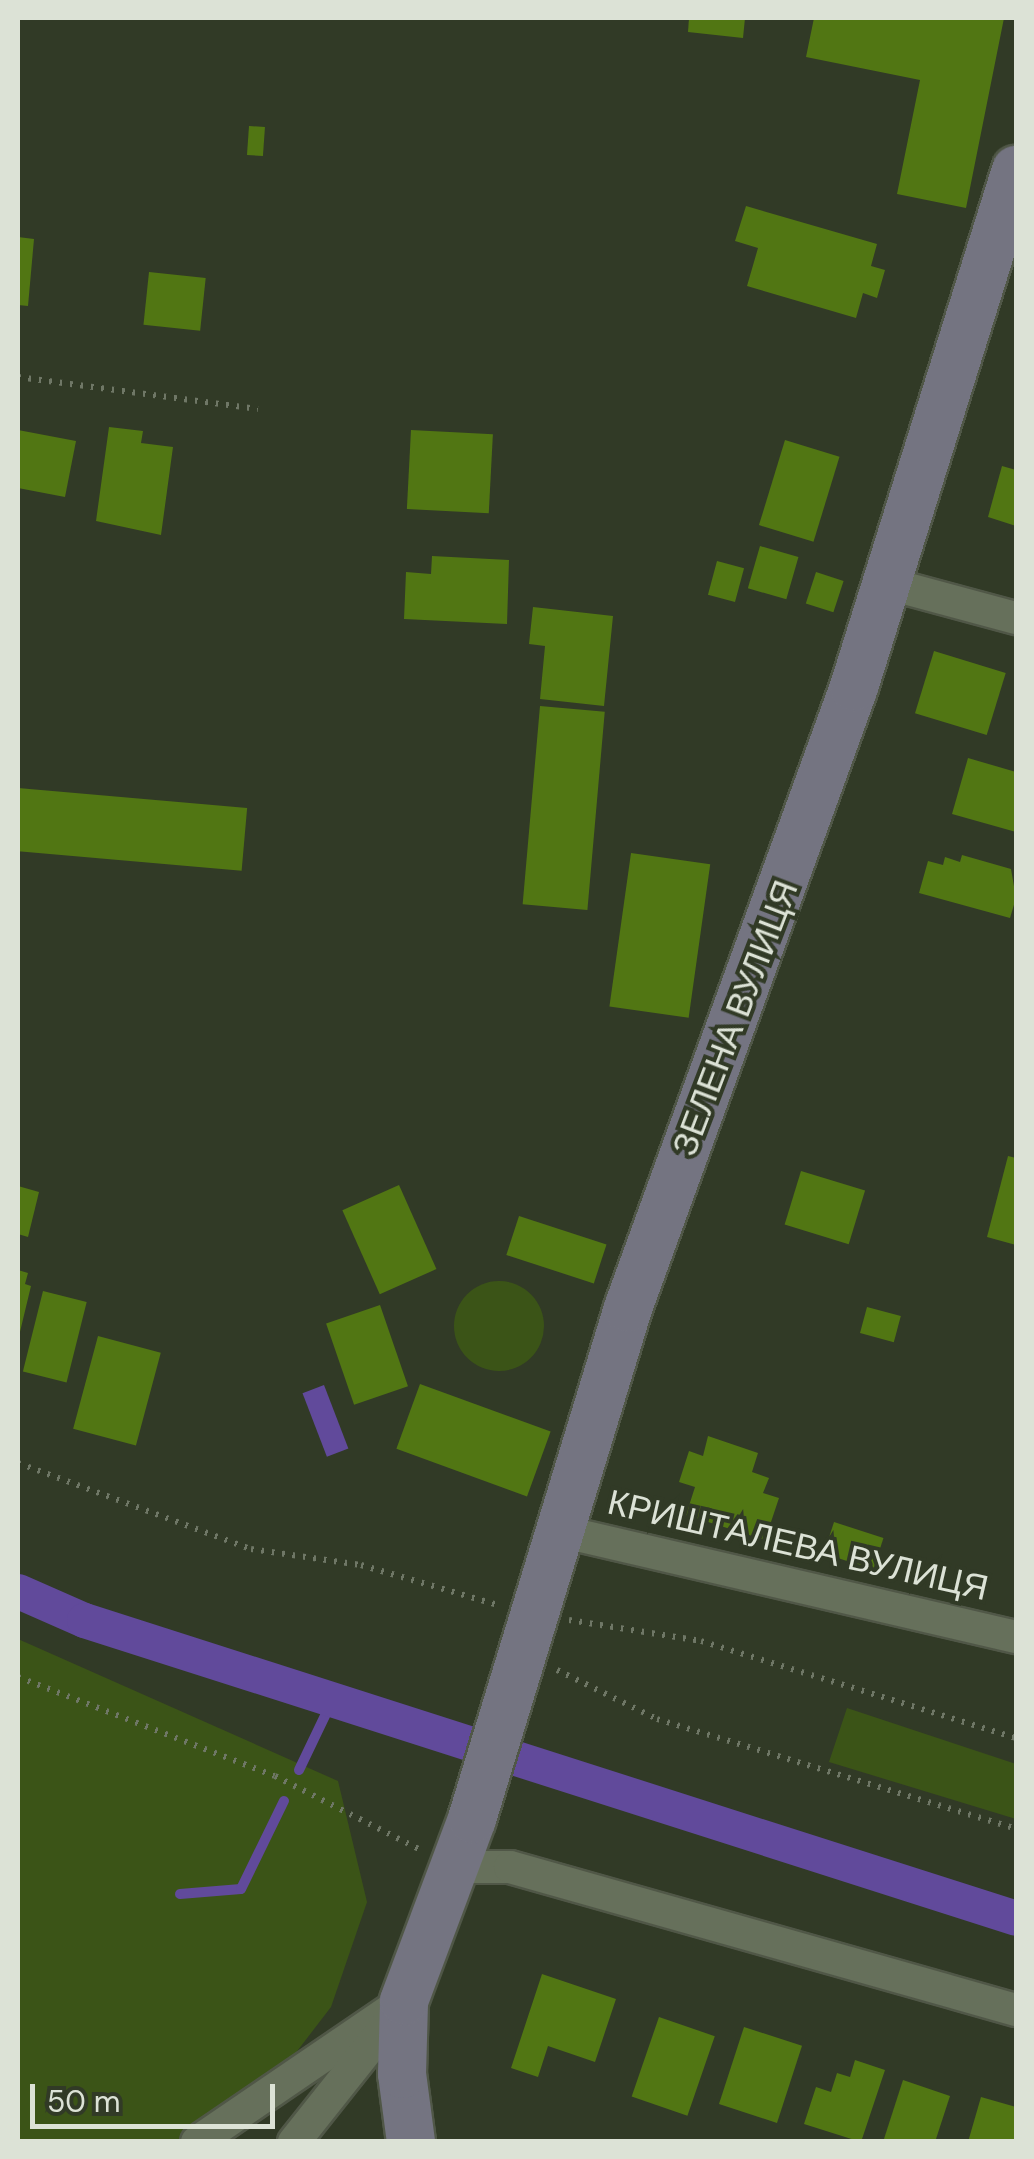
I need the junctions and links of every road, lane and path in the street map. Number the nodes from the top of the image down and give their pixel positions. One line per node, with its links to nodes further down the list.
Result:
1 (1016, 170): 4 (street, ЗЕЛЕНА ВУЛИЦЯ)
2 (18, 377): 3 (path)
3 (258, 409)
4 (886, 582): 5 (street); 7 (street, ЗЕЛЕНА ВУЛИЦЯ)
5 (1016, 618)
6 (18, 1463): 8 (path)
7 (560, 1531): 8 (street, ЗЕЛЕНА ВУЛИЦЯ); 9 (street, КРИШТАЛЕВА ВУЛИЦЯ)
8 (529, 1627): 11 (path); 12 (path); 13 (street, ЗЕЛЕНА ВУЛИЦЯ)
9 (1016, 1637)
10 (18, 1676): 13 (path)
11 (1016, 1738)
12 (1016, 1829)
13 (456, 1867): 14 (street, ЗЕЛЕНА ВУЛИЦЯ); 15 (street)
14 (404, 2002): 16 (street); 17 (street); 18 (street, ЗЕЛЕНА ВУЛИЦЯ)
15 (1016, 2010)
16 (197, 2142)
17 (294, 2142)
18 (412, 2142)

